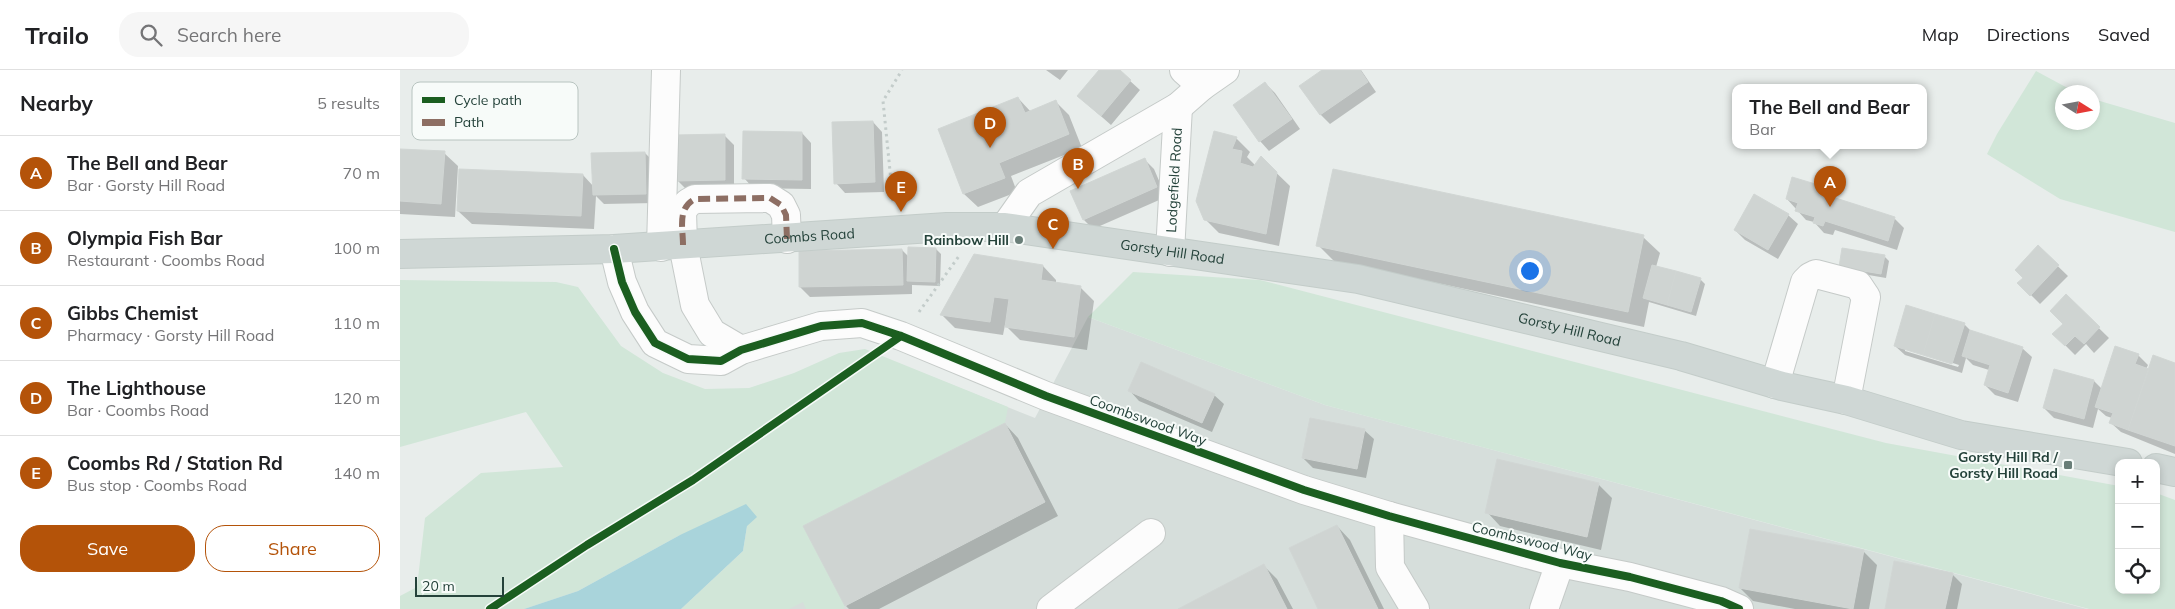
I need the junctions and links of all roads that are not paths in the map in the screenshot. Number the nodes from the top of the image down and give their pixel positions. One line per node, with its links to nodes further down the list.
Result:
1 (666, 70): 7 (street)
2 (1224, 70): 3 (street)
3 (1193, 78): 4 (street)
4 (1178, 107): 5 (street); 9 (street, Lodgefield Road)
5 (1005, 227): 6 (main road, Coombs Road); 9 (main road, Gorsty Hill Road)
6 (787, 239): 7 (main road, Coombs Road); 7 (street)
7 (672, 246): 8 (main road, Coombs Road); 11 (street)
8 (614, 249): 10 (main road, Coombs Road); 11 (street, Coombswood Way)
9 (1170, 252): 12 (main road, Gorsty Hill Road)
10 (400, 254)
11 (741, 350): 17 (street, Coombswood Way)
12 (1775, 384): 13 (main road, Gorsty Hill Road); 13 (street)
13 (1846, 400): 14 (main road, Gorsty Hill Road)
14 (2115, 461)
15 (2160, 469): 16 (main road)
16 (2175, 472)
17 (1389, 516): 19 (street, Coombswood Way); 21 (street)
18 (1152, 533): 20 (street)
19 (1560, 563): 22 (street, Coombswood Way); 23 (street, Coombswood Way)
20 (1050, 609)
21 (1415, 609)
22 (1544, 609)
23 (1739, 609)

